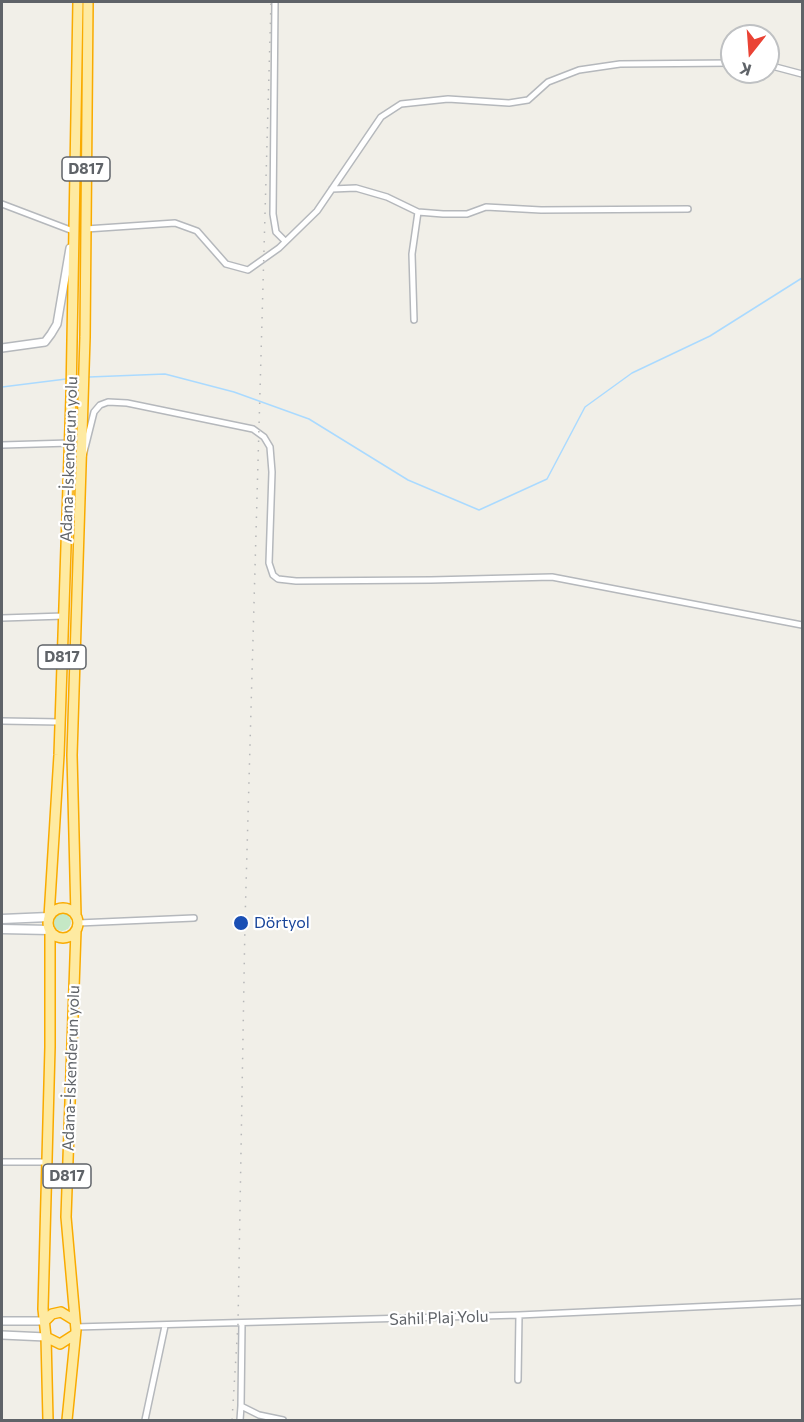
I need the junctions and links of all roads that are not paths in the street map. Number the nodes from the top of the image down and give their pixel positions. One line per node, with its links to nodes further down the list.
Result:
1 (78, 2): 12 (highway, Adana-İskenderun yolu / D817)
2 (88, 2): 11 (highway, D817)
3 (275, 2): 13 (street)
4 (720, 63): 7 (street)
5 (780, 69): 6 (street)
6 (802, 74)
7 (332, 189): 10 (street); 13 (street)
8 (2, 204): 12 (street)
9 (688, 209): 10 (street)
10 (418, 212): 14 (street)
11 (86, 229): 12 (highway); 13 (street); 18 (highway, D817)
12 (74, 231): 15 (street); 16 (highway, Adana-İskenderun yolu / D817)
13 (284, 240)
14 (414, 320)
15 (2, 348)
16 (70, 443): 17 (street); 19 (highway, Adana-İskenderun yolu / D817)
17 (2, 445)
18 (82, 460): 21 (street); 27 (highway, D817)
19 (64, 616): 20 (street); 23 (highway, Adana-İskenderun yolu / D817)
20 (2, 618)
21 (802, 625)
22 (2, 721): 23 (street)
23 (60, 722): 24 (highway, Adana-İskenderun yolu / D817)
24 (49, 917): 26 (main road); 27 (highway); 29 (highway)
25 (194, 918): 27 (street)
26 (2, 919)
27 (77, 923): 29 (highway); 38 (highway, Adana-İskenderun yolu / D817)
28 (2, 929): 29 (main road)
29 (50, 930): 31 (highway, Adana-İskenderun yolu / D817)
30 (2, 1162): 31 (street)
31 (47, 1162): 35 (highway, Adana-İskenderun yolu / D817)
32 (802, 1302): 33 (street, Sahil Plaj Yolu)
33 (519, 1315): 36 (street, Sahil Plaj Yolu); 41 (street)
34 (2, 1321): 35 (street)
35 (45, 1321): 38 (highway); 40 (highway, Adana-İskenderun yolu / D817)
36 (242, 1324): 37 (street, Sahil Plaj Yolu); 42 (street)
37 (165, 1326): 38 (street, Sahil Plaj Yolu); 45 (street)
38 (74, 1327): 40 (highway); 44 (highway, Adana-İskenderun yolu / D817)
39 (2, 1335): 40 (street)
40 (46, 1336): 43 (highway, Adana-İskenderun yolu / D817)
41 (518, 1380)
42 (241, 1406): 46 (street); 47 (street)
43 (48, 1420)
44 (67, 1420)
45 (146, 1420)
46 (240, 1420)
47 (283, 1420)

